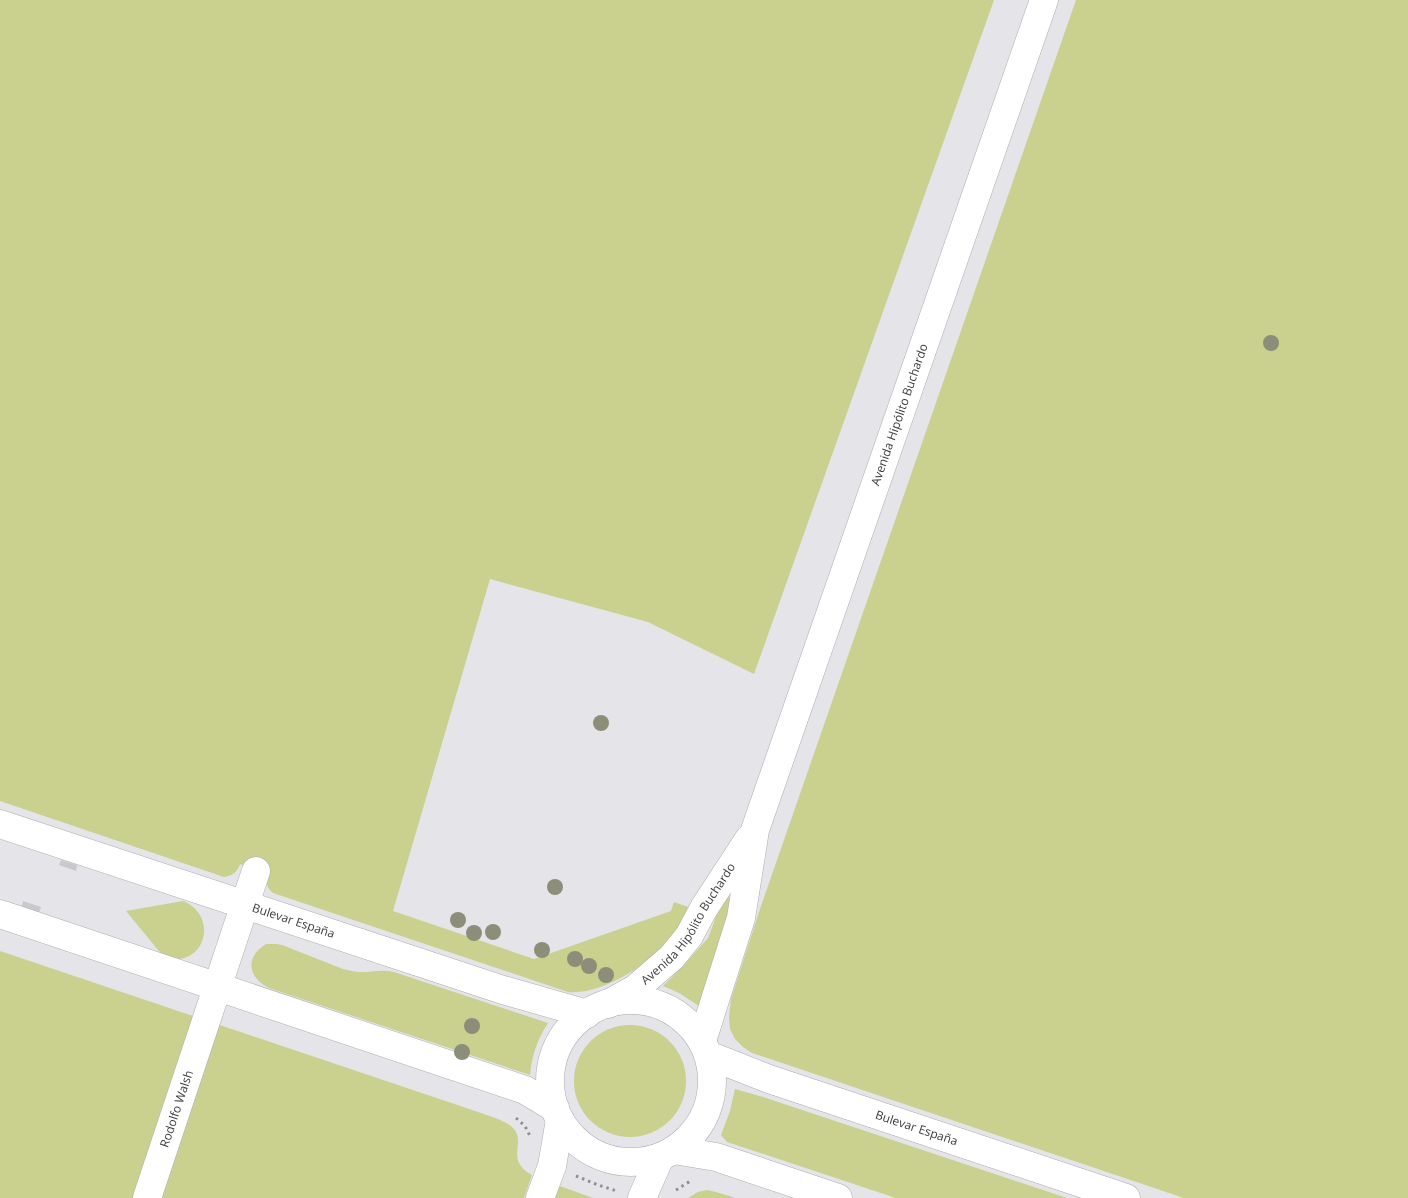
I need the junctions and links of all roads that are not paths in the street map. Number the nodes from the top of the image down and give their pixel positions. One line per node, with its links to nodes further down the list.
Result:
1 (1044, 0): 3 (main road, Avenida Hipólito Buchardo)
2 (0, 824): 5 (main road, Bulevar España)
3 (755, 830): 8 (main road, Avenida Hipólito Buchardo); 9 (main road, Avenida Hipólito Buchardo)
4 (256, 871): 5 (main road, Rodolfo Walsh)
5 (244, 906): 7 (main road, Rodolfo Walsh); 8 (main road, Bulevar España)
6 (0, 914): 7 (main road)
7 (218, 987): 10 (main road); 13 (main road, Rodolfo Walsh)
8 (598, 1009): 9 (main road); 10 (main road)
9 (705, 1048): 11 (main road); 16 (main road, Bulevar España)
10 (557, 1114): 11 (main road); 14 (main road)
11 (667, 1153): 12 (main road); 15 (main road)
12 (642, 1197)
13 (147, 1198)
14 (540, 1198)
15 (838, 1198)
16 (1126, 1198)

